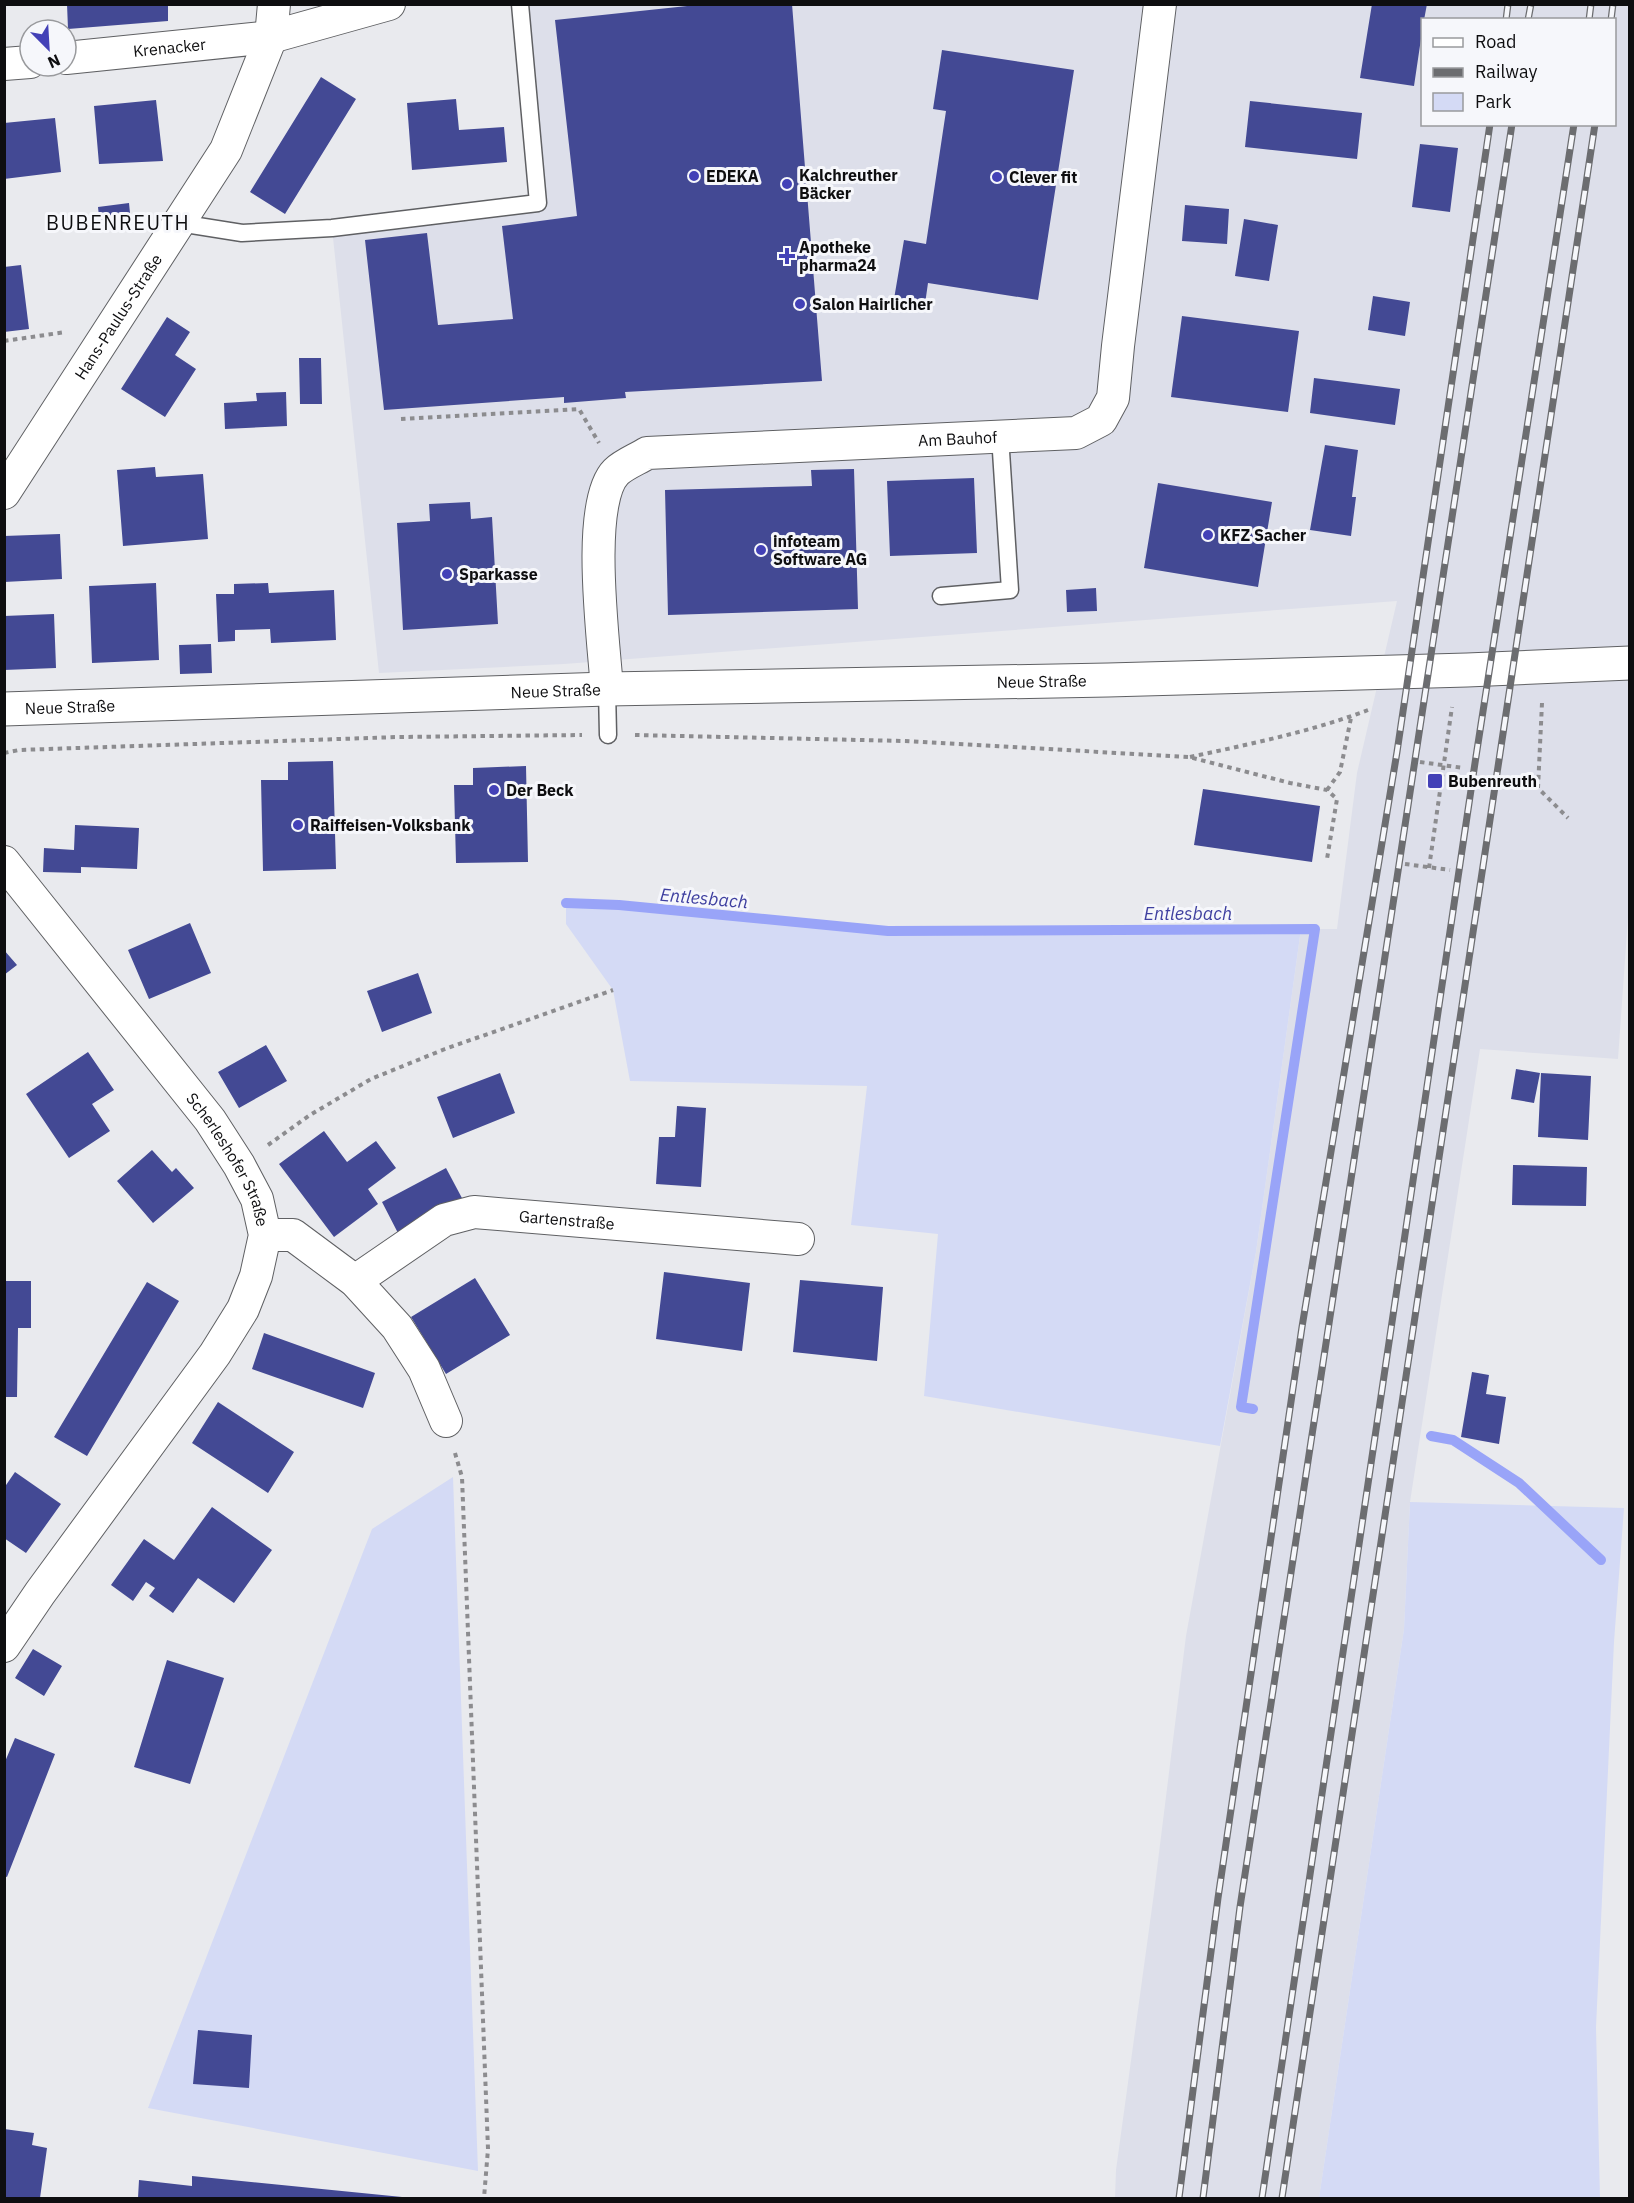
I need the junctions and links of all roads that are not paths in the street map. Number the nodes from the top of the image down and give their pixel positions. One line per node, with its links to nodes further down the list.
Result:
1 (274, 4): 5 (street, Hans-Paulus-Straße)
2 (388, 4): 5 (street, Krenacker)
3 (520, 4): 7 (lane)
4 (1160, 4): 8 (street, Am Bauhof)
5 (271, 37): 6 (street, Krenacker); 7 (street, Hans-Paulus-Straße)
6 (78, 57)
7 (179, 223): 9 (street, Hans-Paulus-Straße)
8 (1000, 436): 10 (lane); 12 (street, Am Bauhof)
9 (4, 493)
10 (940, 596)
11 (1629, 663): 12 (street, Neue Straße)
12 (606, 689): 13 (street, Neue Straße); 14 (lane)
13 (4, 709)
14 (608, 735)
15 (4, 862): 16 (street, Scherleshofer Straße)
16 (265, 1234): 18 (street); 20 (street, Scherleshofer Straße)
17 (798, 1239): 18 (street, Gartenstraße)
18 (356, 1281): 19 (street)
19 (446, 1421)
20 (9, 1629)

